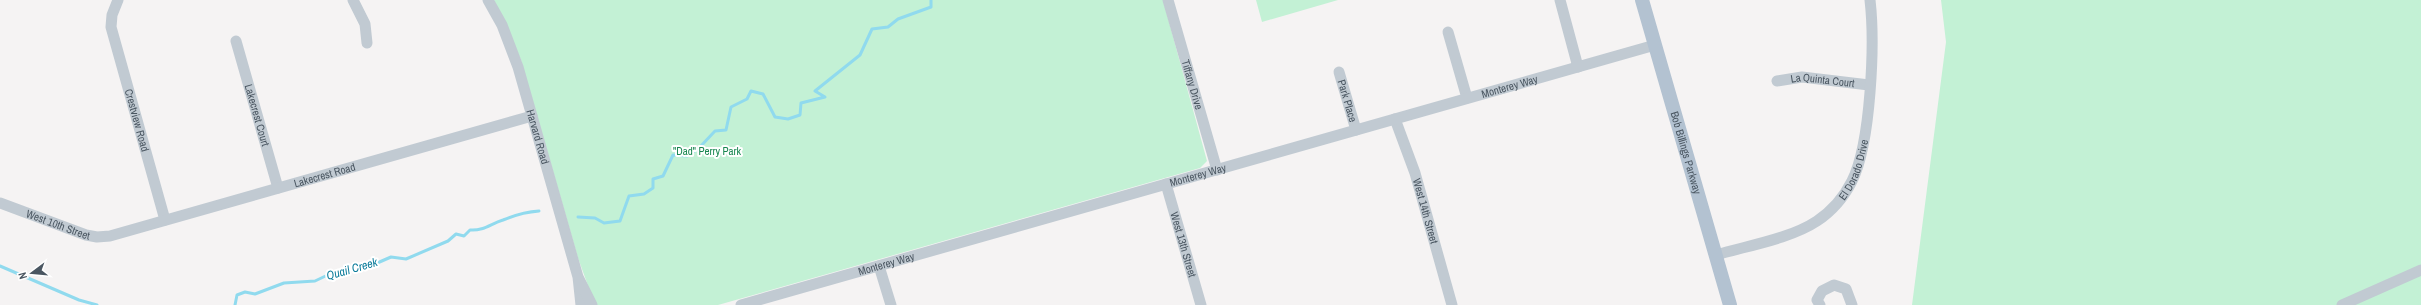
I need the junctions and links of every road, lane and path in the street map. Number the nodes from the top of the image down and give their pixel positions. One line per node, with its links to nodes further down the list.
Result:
1 (118, 0): 24 (street, Crestview Road)
2 (353, 0): 10 (street)
3 (488, 0): 17 (street, Harvard Road)
4 (1168, 0): 20 (street, Tiffany Drive)
5 (1560, 0): 12 (street)
6 (1642, 0): 11 (main road, Bob Billings Parkway)
7 (1870, 0): 15 (street, El Dorado Drive)
8 (1448, 32): 16 (street)
9 (236, 41): 22 (street, Lakecrest Court)
10 (367, 43)
11 (1655, 45): 12 (street, Monterey Way); 26 (main road, Bob Billings Parkway)
12 (1578, 67): 16 (street, Monterey Way)
13 (1339, 72): 19 (street, Park Place)
14 (1777, 81): 15 (street, La Quinta Court)
15 (1869, 86): 26 (street, El Dorado Drive)
16 (1467, 98): 18 (street, Monterey Way)
17 (532, 116): 22 (street, Lakecrest Road); 29 (street, Harvard Road)
18 (1395, 119): 19 (street, Monterey Way); 35 (street, West 14th Street)
19 (1356, 130): 20 (street, Monterey Way)
20 (1217, 170): 21 (street, Monterey Way)
21 (1166, 184): 27 (street, Monterey Way); 34 (street, West 13th Street)
22 (278, 188): 24 (street, Lakecrest Road)
23 (0, 203): 25 (street, West 10th Street)
24 (165, 220): 25 (street, Lakecrest Road)
25 (117, 234)
26 (1716, 255): 36 (main road, Bob Billings Parkway)
27 (880, 266): 32 (street, Monterey Way); 33 (street)
28 (2421, 270): 39 (street)
29 (578, 277): 30 (street, Harvard Road); 31 (street, Harvard Road)
30 (581, 305)
31 (592, 305)
32 (741, 305)
33 (891, 305)
34 (1201, 305)
35 (1452, 305)
36 (1730, 305)
37 (1820, 305): 38 (street)
38 (1852, 305)
39 (2342, 305)

